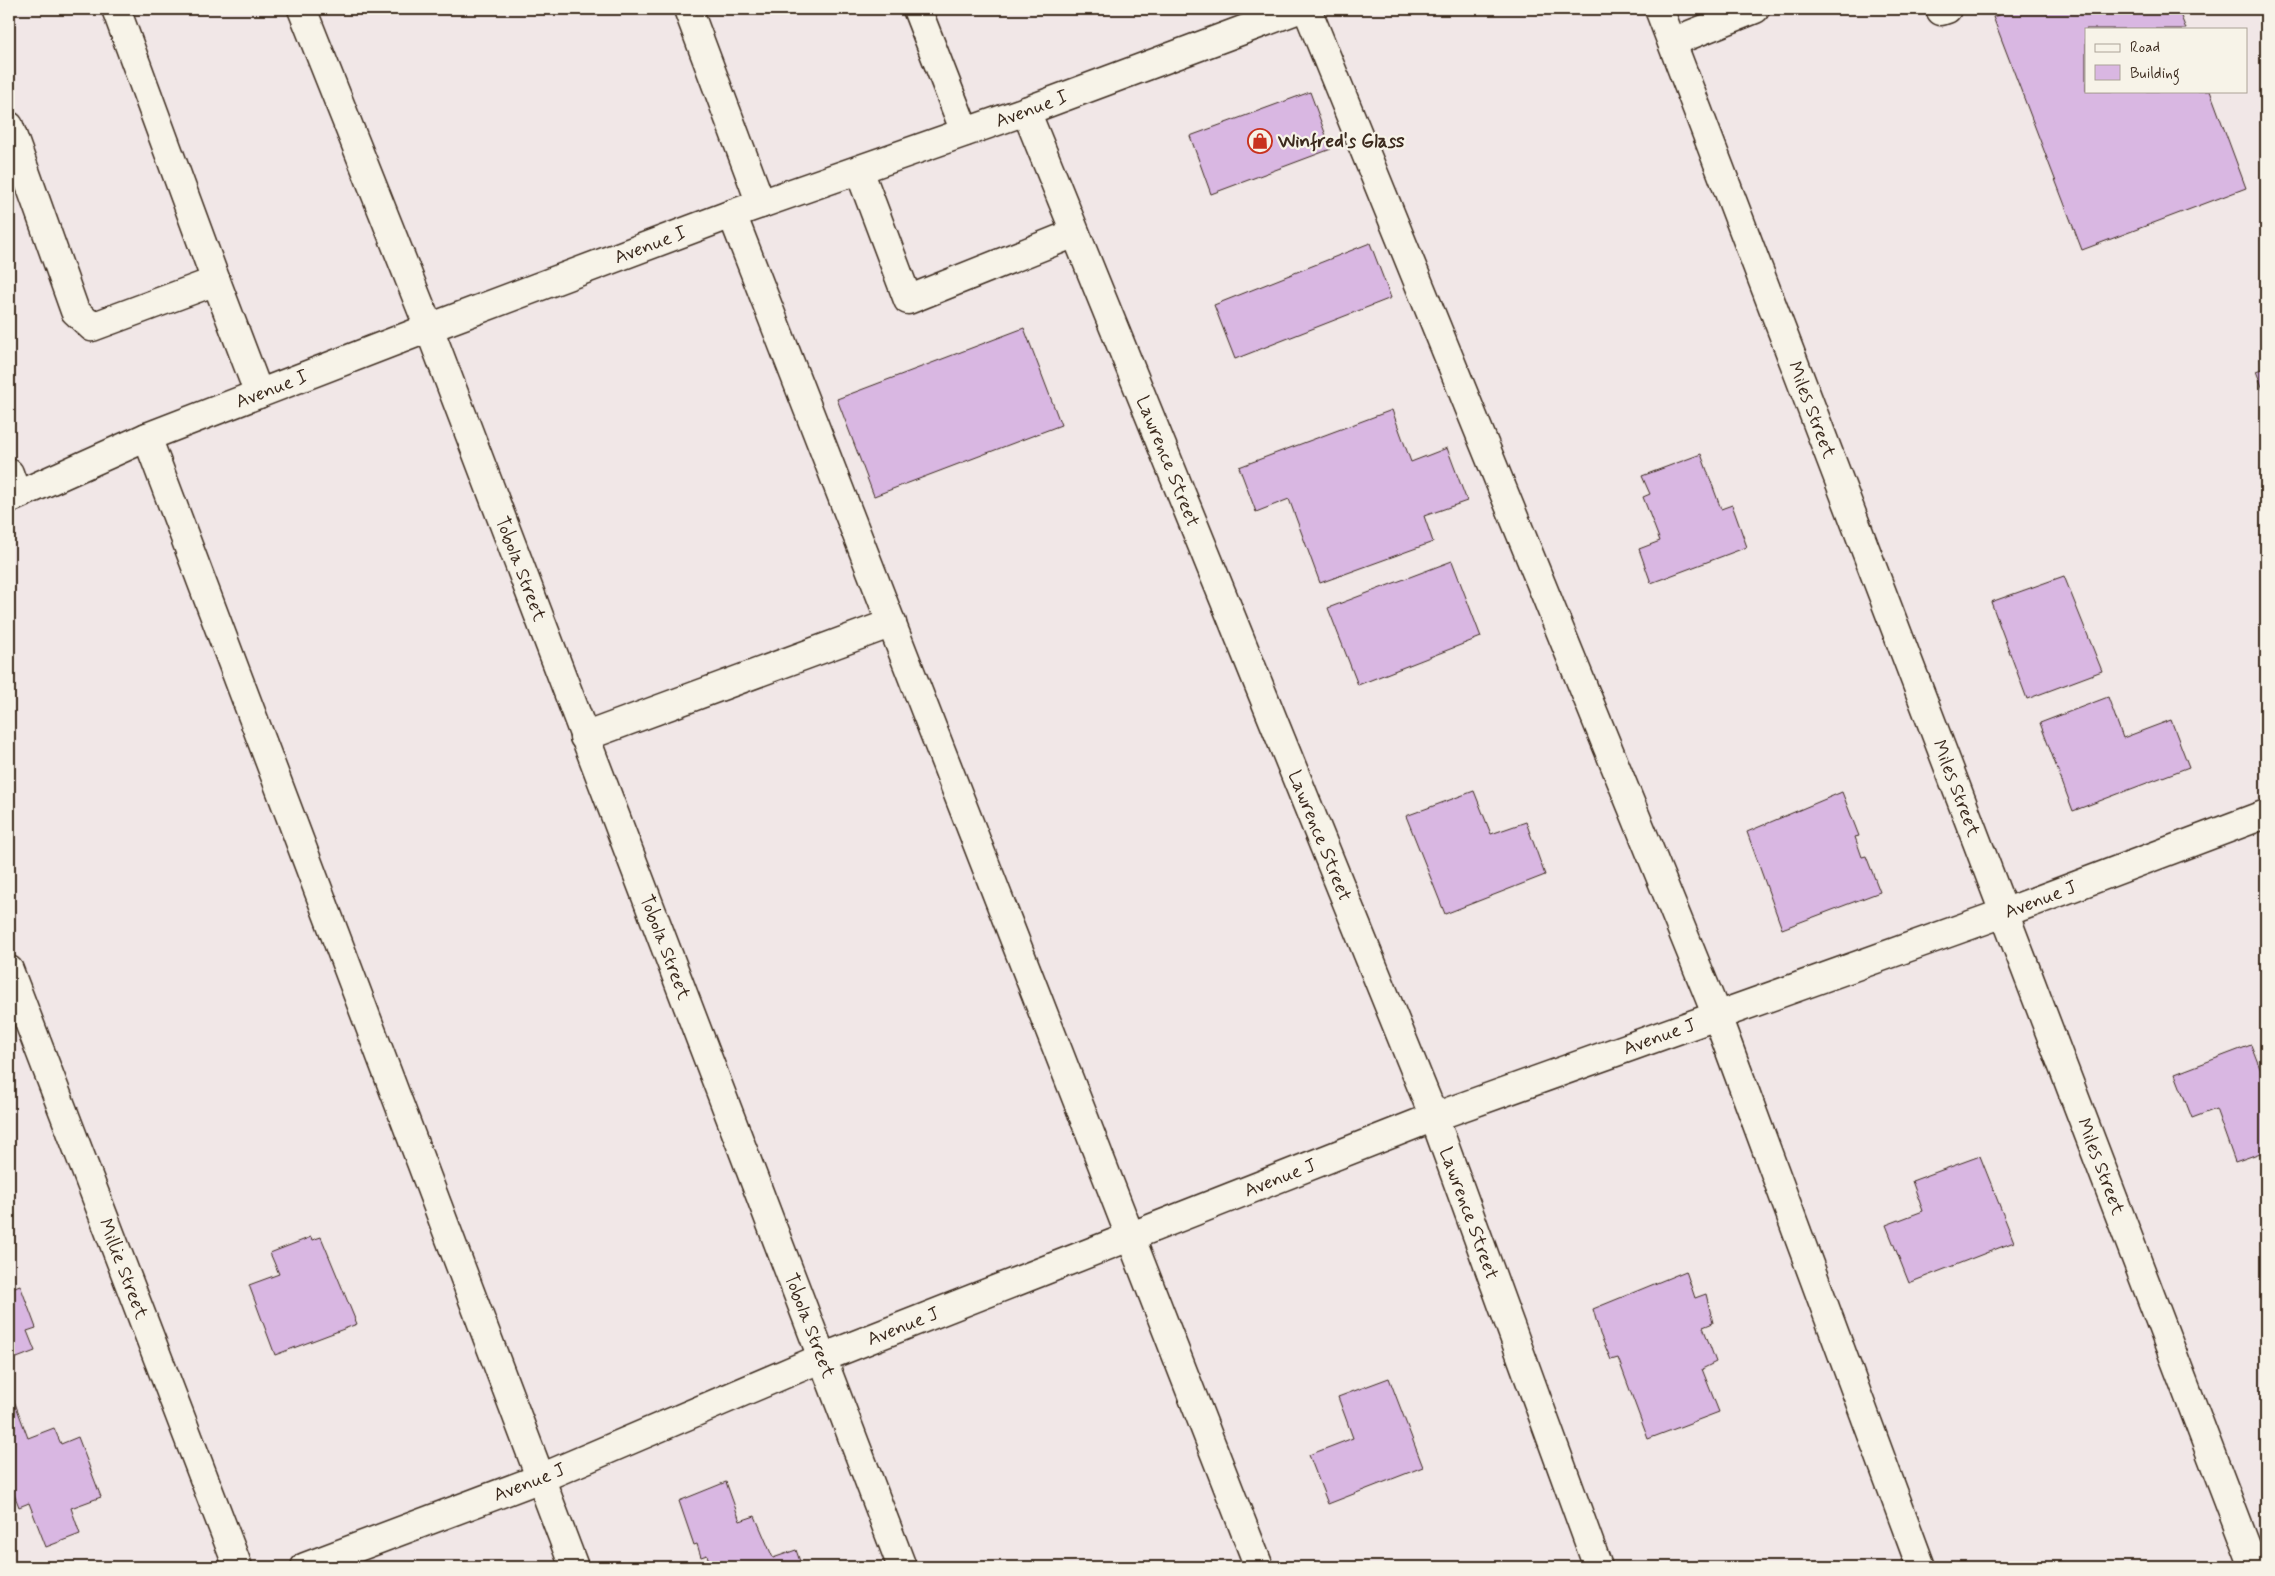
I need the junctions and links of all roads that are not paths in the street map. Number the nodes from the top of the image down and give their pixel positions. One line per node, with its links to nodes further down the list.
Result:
1 (116, 9): 19 (street)
2 (302, 9): 20 (street, Tobola Street)
3 (688, 9): 16 (street)
4 (917, 9): 14 (street)
5 (1299, 9): 12 (street, Avenue I)
6 (1307, 9): 29 (street)
7 (1660, 9): 11 (street, Miles Street)
8 (1755, 9): 11 (street)
9 (1940, 9): 10 (street)
10 (1946, 9)
11 (1672, 42): 27 (street, Miles Street)
12 (1026, 111): 14 (street, Avenue I); 18 (street, Lawrence Street)
13 (9, 126): 19 (street)
14 (965, 132): 15 (street, Avenue I)
15 (858, 170): 16 (street, Avenue I); 18 (street)
16 (761, 204): 17 (street, Avenue I)
17 (732, 214): 20 (street, Avenue I); 24 (street)
18 (1075, 233): 30 (street, Lawrence Street)
19 (216, 280): 21 (street)
20 (429, 328): 21 (street, Avenue I); 25 (street, Tobola Street)
21 (259, 394): 22 (street, Avenue I)
22 (147, 437): 23 (street, Avenue I); 33 (street)
23 (12, 489)
24 (892, 623): 25 (street); 31 (street)
25 (584, 737): 32 (street, Tobola Street)
26 (2266, 814): 27 (street, Avenue J)
27 (2004, 913): 29 (street, Avenue J); 41 (street, Miles Street)
28 (9, 970): 34 (street, Millie Street)
29 (1717, 1016): 30 (street, Avenue J); 40 (street)
30 (1434, 1116): 31 (street, Avenue J); 39 (street, Lawrence Street)
31 (1130, 1237): 32 (street, Avenue J); 38 (street)
32 (822, 1358): 33 (street, Avenue J); 37 (street, Tobola Street)
33 (540, 1478): 35 (street, Avenue J); 36 (street)
34 (238, 1567)
35 (305, 1567)
36 (574, 1567)
37 (902, 1567)
38 (1259, 1567)
39 (1598, 1567)
40 (1921, 1567)
41 (2254, 1567)

